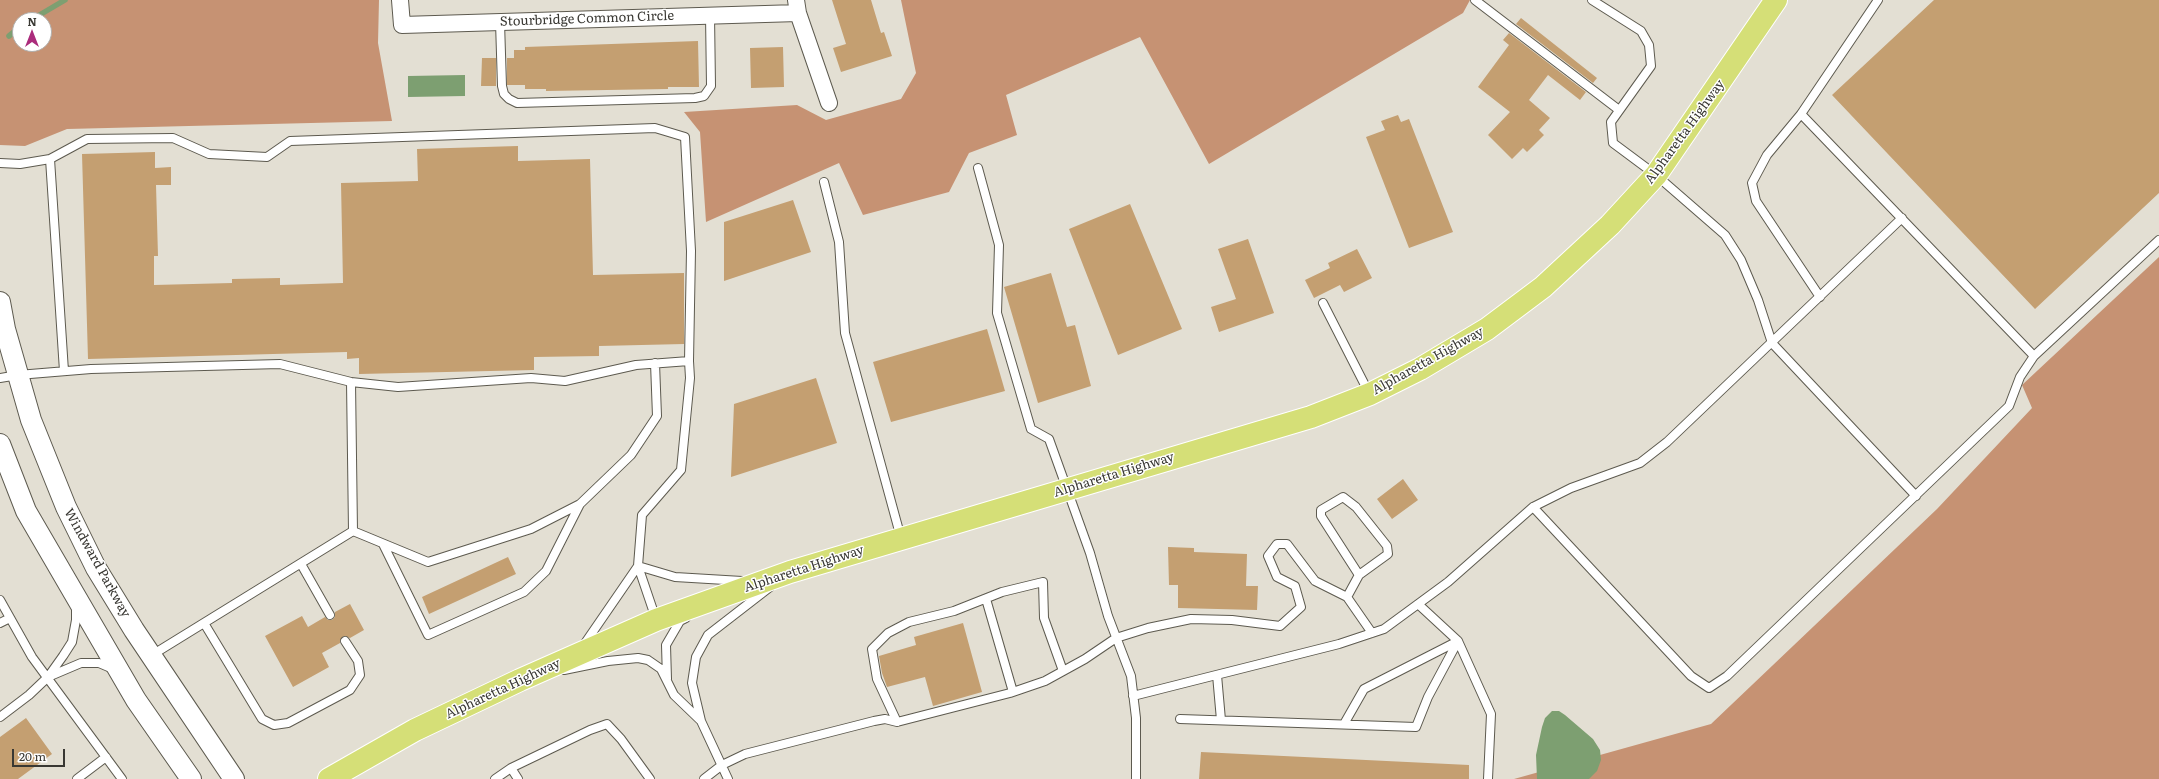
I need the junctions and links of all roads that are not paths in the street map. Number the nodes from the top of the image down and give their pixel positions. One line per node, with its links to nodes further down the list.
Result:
1 (400, 0): 8 (street, Stourbridge Common Circle)
2 (1475, 0): 10 (lane)
3 (1592, 0): 10 (lane)
4 (1776, 0): 15 (main road, Alpharetta Highway)
5 (1878, 0): 11 (lane)
6 (797, 7): 7 (street, Stourbridge Common Circle); 9 (street)
7 (710, 15): 8 (street, Stourbridge Common Circle); 8 (lane)
8 (500, 22)
9 (828, 102)
10 (1619, 110): 15 (lane)
11 (1801, 114): 17 (lane); 19 (lane)
12 (50, 160): 13 (lane); 24 (lane); 26 (lane)
13 (0, 163)
14 (978, 168): 31 (lane)
15 (1656, 175): 22 (lane); 29 (main road, Alpharetta Highway)
16 (824, 182): 36 (lane)
17 (1902, 218): 19 (lane); 23 (lane)
18 (2159, 240): 23 (lane)
19 (1820, 297): 22 (lane)
20 (0, 302): 27 (street, Windward Parkway)
21 (1323, 303): 29 (lane)
22 (1772, 343): 32 (lane); 34 (lane)
23 (2034, 356): 32 (lane)
24 (689, 361): 25 (lane); 39 (lane)
25 (655, 363): 28 (lane); 33 (lane)
26 (64, 371): 27 (lane); 28 (lane)
27 (9, 376): 59 (street, Windward Parkway)
28 (351, 382): 35 (lane)
29 (1370, 394): 31 (main road, Alpharetta Highway)
30 (0, 444): 44 (street)
31 (1067, 489): 36 (main road, Alpharetta Highway); 55 (lane)
32 (1916, 496): 34 (lane)
33 (580, 504): 37 (lane); 37 (lane)
34 (1533, 507): 48 (lane)
35 (353, 531): 37 (lane); 38 (lane)
36 (901, 539): 40 (main road, Alpharetta Highway)
37 (383, 544)
38 (301, 564): 49 (lane); 53 (lane)
39 (638, 566): 42 (lane); 51 (lane); 58 (lane)
40 (790, 572): 42 (main road, Alpharetta Highway); 71 (lane)
41 (1359, 575): 41 (lane); 45 (lane)
42 (762, 581): 43 (main road, Alpharetta Highway)
43 (738, 591): 51 (main road, Alpharetta Highway); 65 (lane)
44 (75, 596): 61 (street); 63 (lane)
45 (1347, 597): 54 (lane); 55 (lane)
46 (986, 599): 60 (lane); 66 (lane); 72 (lane)
47 (0, 600): 50 (lane)
48 (1418, 604): 54 (lane); 57 (lane)
49 (330, 615)
50 (10, 618): 52 (lane); 63 (lane)
51 (656, 620): 58 (main road, Alpharetta Highway)
52 (0, 623)
53 (204, 623): 56 (lane); 59 (lane)
54 (1372, 633): 62 (lane)
55 (1116, 638): 60 (lane); 67 (lane)
56 (345, 641)
57 (1458, 641): 73 (lane); 73 (lane); 90 (lane)
58 (576, 655): 64 (main road, Alpharetta Highway)
59 (151, 656): 81 (street, Windward Parkway)
60 (1063, 671): 66 (lane)
61 (120, 672): 63 (lane); 80 (street)
62 (1217, 675): 67 (lane); 70 (lane)
63 (48, 677): 68 (lane); 74 (lane)
64 (520, 680): 65 (lane); 75 (main road, Alpharetta Highway)
65 (667, 681): 71 (lane)
66 (1013, 692): 72 (lane)
67 (1133, 696): 89 (lane)
68 (0, 717)
69 (1180, 719): 70 (lane)
70 (1220, 720): 73 (lane)
71 (701, 721): 76 (lane)
72 (897, 722): 76 (lane)
73 (1344, 724)
74 (106, 757): 78 (lane); 79 (lane)
75 (367, 757): 82 (main road, Alpharetta Highway); 83 (main road)
76 (722, 765): 87 (lane); 88 (lane)
77 (511, 768): 84 (lane); 85 (lane); 86 (lane)
78 (80, 778)
79 (122, 779)
80 (191, 779)
81 (234, 779)
82 (329, 779)
83 (350, 779)
84 (495, 779)
85 (518, 779)
86 (650, 779)
87 (704, 779)
88 (728, 779)
89 (1136, 779)
90 (1488, 779)

